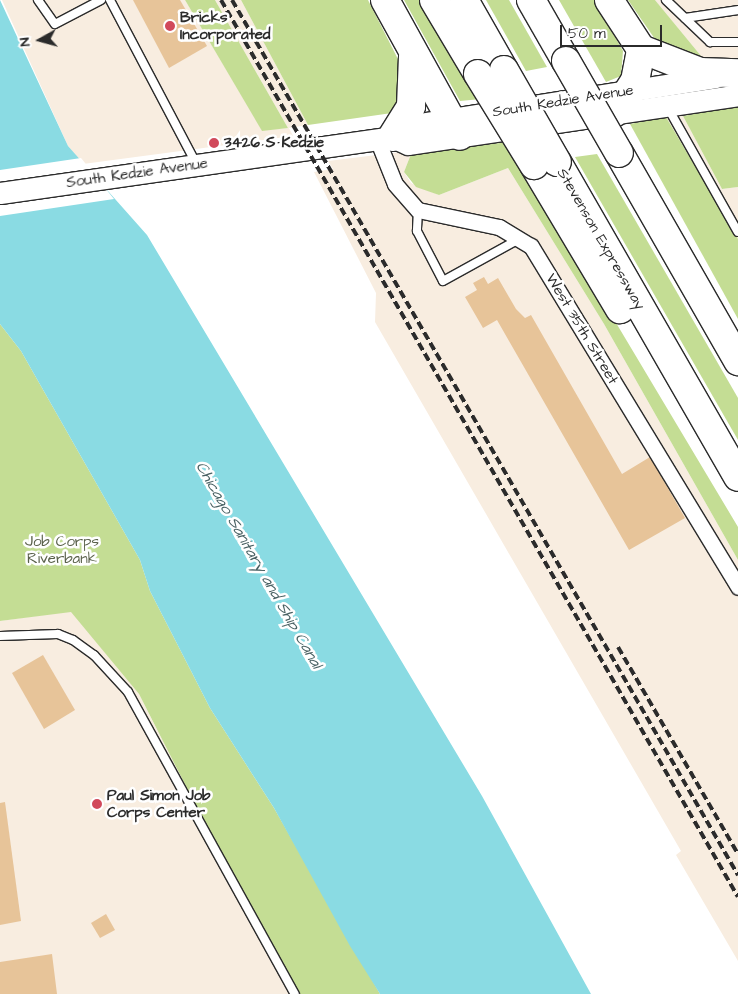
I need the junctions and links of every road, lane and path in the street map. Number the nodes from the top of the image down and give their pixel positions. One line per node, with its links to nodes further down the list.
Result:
1 (38, 0): 2 (lane)
2 (101, 0)
3 (110, 0): 25 (lane)
4 (385, 0): 15 (highway)
5 (434, 0): 17 (highway)
6 (464, 0): 17 (highway, Stevenson Expressway)
7 (531, 0): 16 (highway)
8 (545, 0): 16 (highway)
9 (609, 0): 14 (highway)
10 (666, 0): 12 (lane)
11 (738, 10): 12 (lane)
12 (685, 18): 13 (lane)
13 (738, 42)
14 (641, 49): 18 (highway); 19 (highway)
15 (413, 54): 23 (highway); 24 (highway)
16 (562, 54): 30 (highway, bridge)
17 (491, 72): 31 (highway, Stevenson Expressway, bridge)
18 (738, 74): 19 (main road, South Kedzie Avenue)
19 (630, 91): 22 (highway); 23 (main road, South Kedzie Avenue)
20 (738, 95): 21 (main road, South Kedzie Avenue)
21 (667, 106): 22 (main road, South Kedzie Avenue); 28 (lane)
22 (614, 113): 23 (main road, South Kedzie Avenue)
23 (454, 128): 24 (main road, South Kedzie Avenue)
24 (384, 138): 25 (main road, South Kedzie Avenue); 27 (street)
25 (196, 165): 26 (main road, South Kedzie Avenue)
26 (0, 193)
27 (418, 210): 29 (street, West 35th Street); 29 (lane)
28 (738, 232)
29 (521, 238): 32 (street, West 35th Street)
30 (738, 361)
31 (738, 477)
32 (738, 587)
33 (0, 636): 34 (lane)
34 (295, 994)

